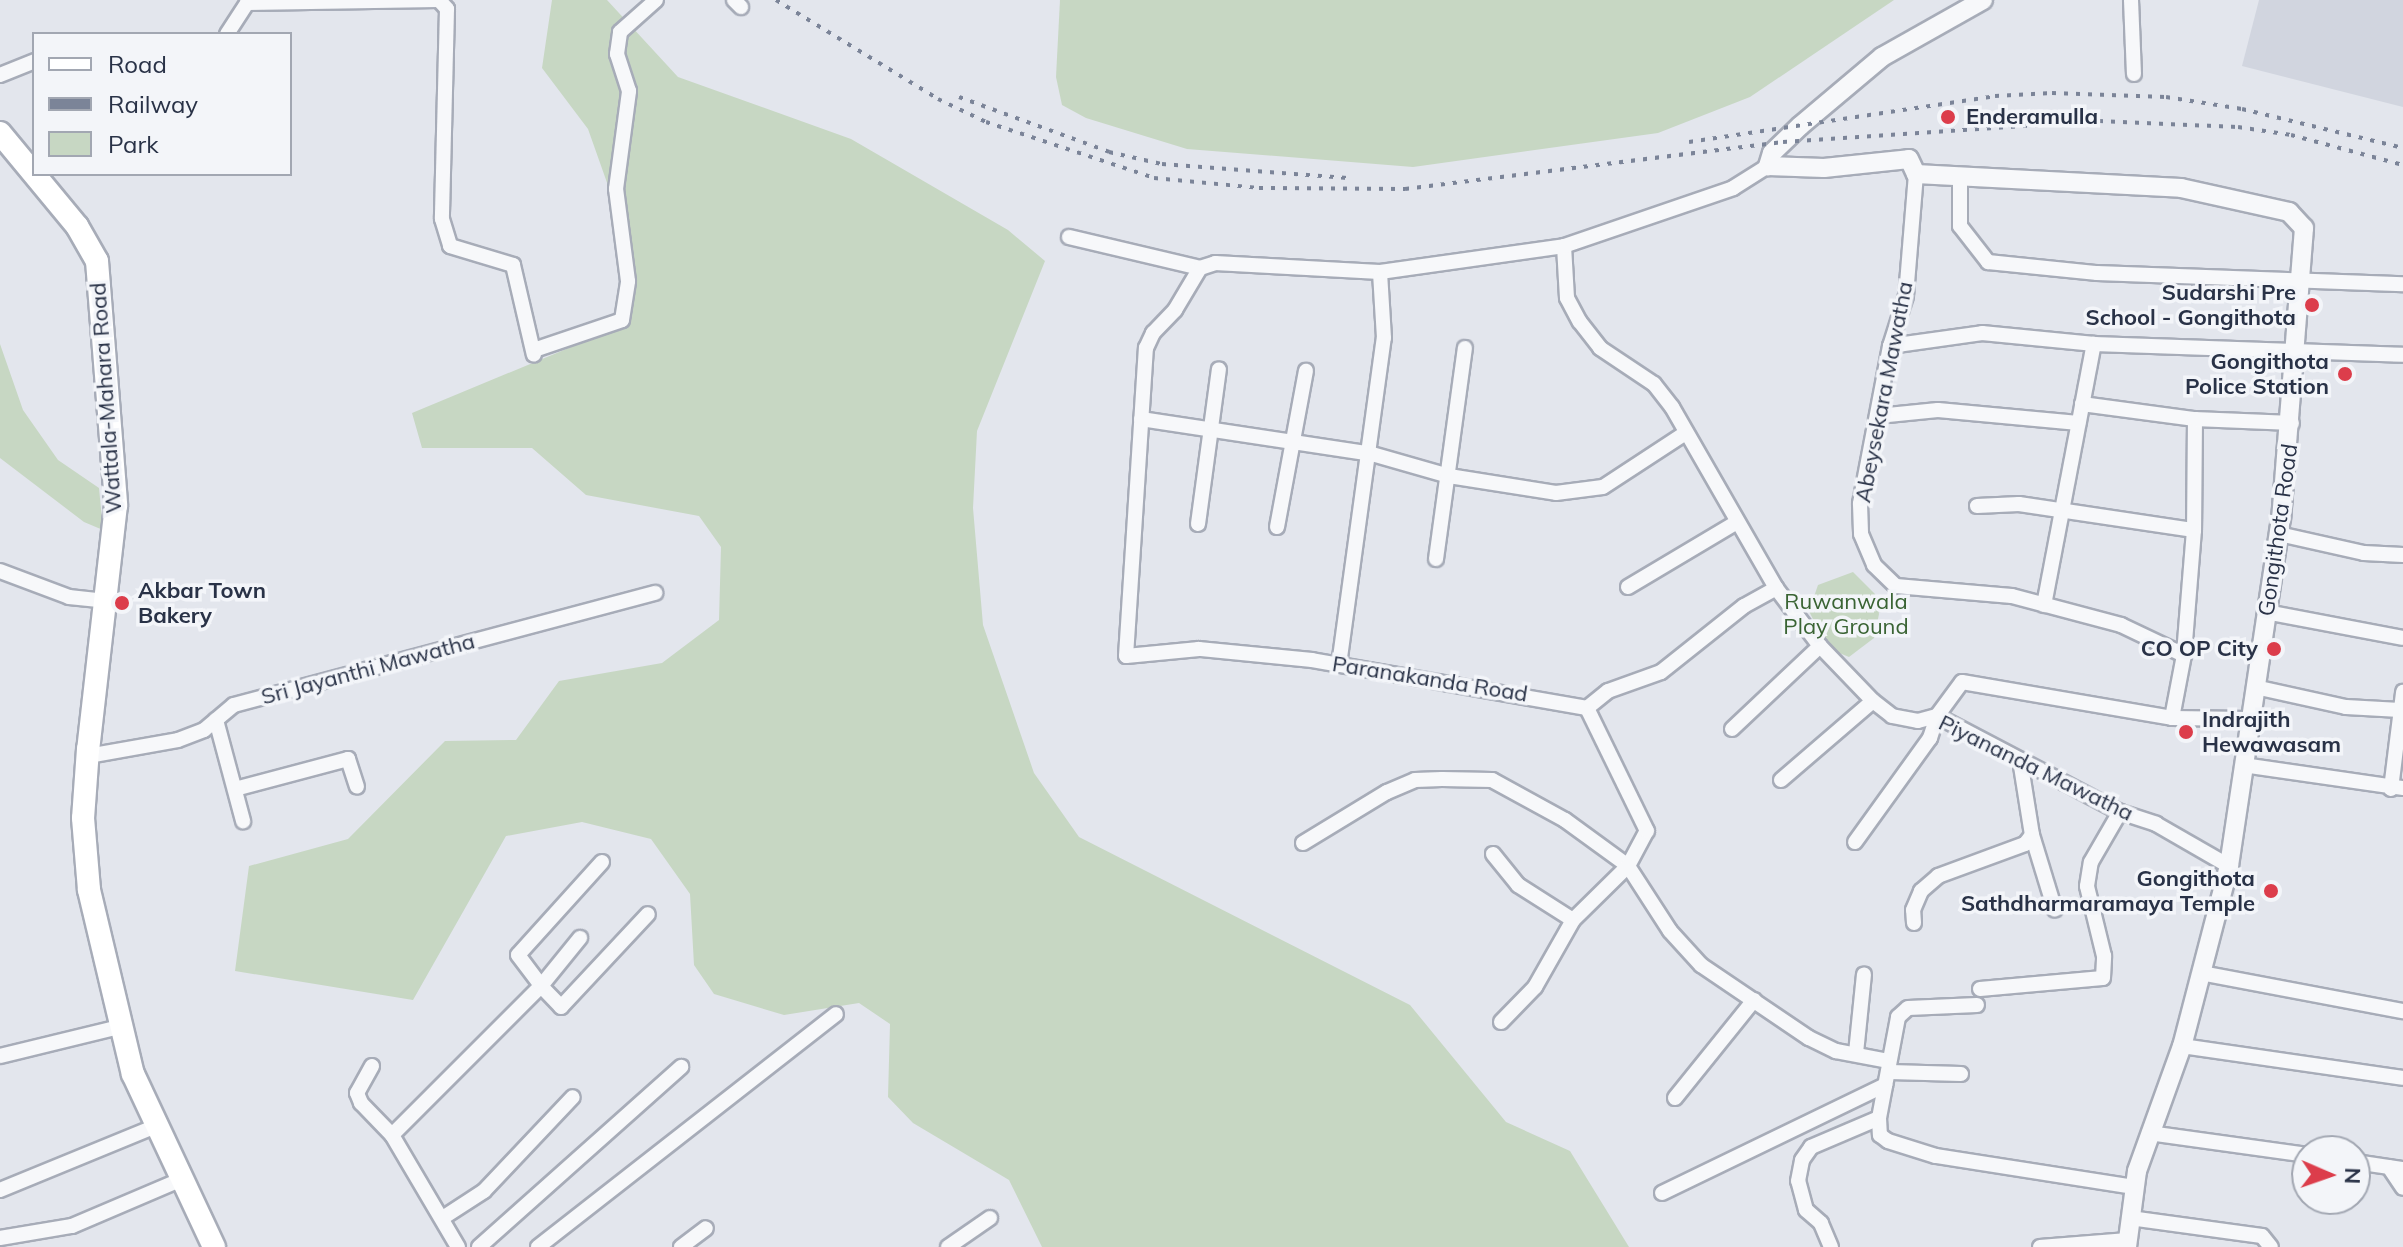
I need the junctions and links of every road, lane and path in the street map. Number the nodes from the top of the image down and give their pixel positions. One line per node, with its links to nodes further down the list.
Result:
1 (439, 0): 2 (street); 5 (street)
2 (656, 0)
3 (1983, 0): 10 (street)
4 (2131, 0): 7 (street)
5 (228, 32)
6 (32, 62): 8 (street)
7 (2134, 74)
8 (0, 75)
9 (0, 133): 11 (main road, Wattala-Mahara Road)
10 (1768, 166): 12 (street); 16 (street)
11 (32, 172)
12 (1916, 174): 14 (street); 22 (street, Abeysekara Mawatha)
13 (36, 176): 52 (main road, Wattala-Mahara Road)
14 (1960, 177): 19 (street); 19 (street, Gongithota Road)
15 (1069, 237): 17 (street)
16 (1564, 246): 18 (street); 35 (street, Piyananda Mawatha)
17 (1200, 268): 18 (street); 30 (street)
18 (1380, 272): 37 (street)
19 (2300, 283): 20 (street); 24 (street, Gongithota Road)
20 (2403, 284)
21 (2094, 344): 22 (street); 24 (street); 28 (street)
22 (1890, 346): 29 (street, Abeysekara Mawatha)
23 (1465, 348): 38 (street)
24 (2295, 348): 25 (street); 33 (street, Gongithota Road)
25 (2403, 355)
26 (1219, 369): 34 (street)
27 (1306, 371): 36 (street)
28 (2082, 404): 31 (street); 32 (street)
29 (1878, 416): 32 (street); 53 (street, Abeysekara Mawatha)
30 (1141, 419): 34 (street); 58 (street, Paranakanda Road)
31 (2195, 419): 33 (street); 44 (street)
32 (2078, 423): 40 (street)
33 (2292, 423): 45 (street, Gongithota Road)
34 (1213, 430): 36 (street); 42 (street)
35 (1684, 434): 38 (street); 41 (street, Piyananda Mawatha)
36 (1292, 443): 37 (street); 43 (street)
37 (1372, 454): 38 (street); 58 (street)
38 (1449, 476): 47 (street)
39 (1977, 506): 40 (street)
40 (2063, 510): 44 (street); 53 (street)
41 (1737, 522): 49 (street); 50 (street, Piyananda Mawatha)
42 (1198, 524)
43 (1277, 527)
44 (2194, 530): 57 (street)
45 (2279, 534): 46 (street); 54 (street, Gongithota Road)
46 (2403, 555)
47 (1436, 559)
48 (0, 571): 52 (street)
49 (1628, 587)
50 (1776, 588): 56 (street, Piyananda Mawatha); 62 (street)
51 (655, 593): 67 (street, Sri Jayanthi Mawatha)
52 (106, 601): 69 (main road, Wattala-Mahara Road)
53 (2044, 605): 57 (street, Abeysekara Mawatha)
54 (2266, 612): 55 (street); 59 (street, Gongithota Road)
55 (2403, 638)
56 (1820, 646): 61 (street, Piyananda Mawatha); 68 (street)
57 (2184, 655): 65 (street)
58 (1339, 665): 62 (street, Paranakanda Road)
59 (2255, 687): 63 (street); 66 (street, Gongithota Road)
60 (2403, 692): 63 (street)
61 (1873, 701): 64 (street, Piyananda Mawatha); 72 (street)
62 (1587, 708): 83 (street)
63 (2400, 710): 74 (street)
64 (1937, 716): 65 (street); 70 (street, Piyananda Mawatha); 79 (street)
65 (2172, 718): 66 (street)
66 (2248, 719): 71 (street, Gongithota Road)
67 (216, 720): 69 (street, Sri Jayanthi Mawatha); 75 (street)
68 (1732, 729)
69 (88, 756): 99 (main road, Wattala-Mahara Road)
70 (2020, 760): 76 (street, Piyananda Mawatha); 78 (street)
71 (2243, 765): 74 (street); 84 (street, Gongithota Road)
72 (1781, 780)
73 (357, 787): 75 (street)
74 (2397, 788)
75 (235, 789): 77 (street)
76 (2120, 812): 84 (street, Piyananda Mawatha); 93 (street)
77 (243, 821)
78 (2032, 835): 85 (street); 88 (street)
79 (1855, 842)
80 (1303, 843): 83 (street)
81 (1493, 854): 87 (street)
82 (602, 862): 92 (street)
83 (1628, 866): 87 (street); 94 (street)
84 (2229, 866): 90 (street, Gongithota Road)
85 (2055, 910)
86 (648, 914): 92 (street)
87 (1573, 920): 98 (street)
88 (1914, 923)
89 (580, 938): 92 (street)
90 (2201, 973): 96 (street); 100 (street, Gongithota Road)
91 (1864, 974): 101 (street)
92 (541, 986): 113 (street)
93 (1980, 989)
94 (1754, 1000): 101 (street); 109 (street)
95 (1977, 1005): 105 (street)
96 (2403, 1011)
97 (836, 1014): 131 (street)
98 (1501, 1022)
99 (119, 1027): 102 (street); 111 (main road, Wattala-Mahara Road)
100 (2182, 1046): 107 (street); 112 (street, Gongithota Road)
101 (1856, 1053): 105 (street)
102 (0, 1056)
103 (372, 1066): 113 (street)
104 (681, 1067): 130 (street)
105 (1888, 1072): 106 (street); 110 (street); 121 (street)
106 (1961, 1074)
107 (2403, 1078)
108 (573, 1097): 122 (street)
109 (1675, 1098)
110 (1879, 1118): 118 (street); 134 (street)
111 (156, 1126): 117 (main road, Wattala-Mahara Road); 120 (street)
112 (2149, 1133): 114 (street); 118 (street, Gongithota Road)
113 (392, 1135): 122 (street)
114 (2291, 1153)
115 (2371, 1164): 116 (street)
116 (2396, 1168): 119 (street)
117 (180, 1180): 126 (street); 128 (main road, Wattala-Mahara Road)
118 (2134, 1187): 124 (street, Gongithota Road)
119 (2403, 1188)
120 (0, 1190)
121 (1662, 1193)
122 (444, 1217): 129 (street)
123 (990, 1218): 133 (street)
124 (2130, 1218): 127 (street, Gongithota Road); 136 (street)
125 (706, 1228): 132 (street)
126 (0, 1238)
127 (2127, 1243): 135 (street)
128 (214, 1247)
129 (458, 1247)
130 (479, 1247)
131 (538, 1247)
132 (681, 1247)
133 (948, 1247)
134 (1831, 1247)
135 (2040, 1247)
136 (2271, 1247)

